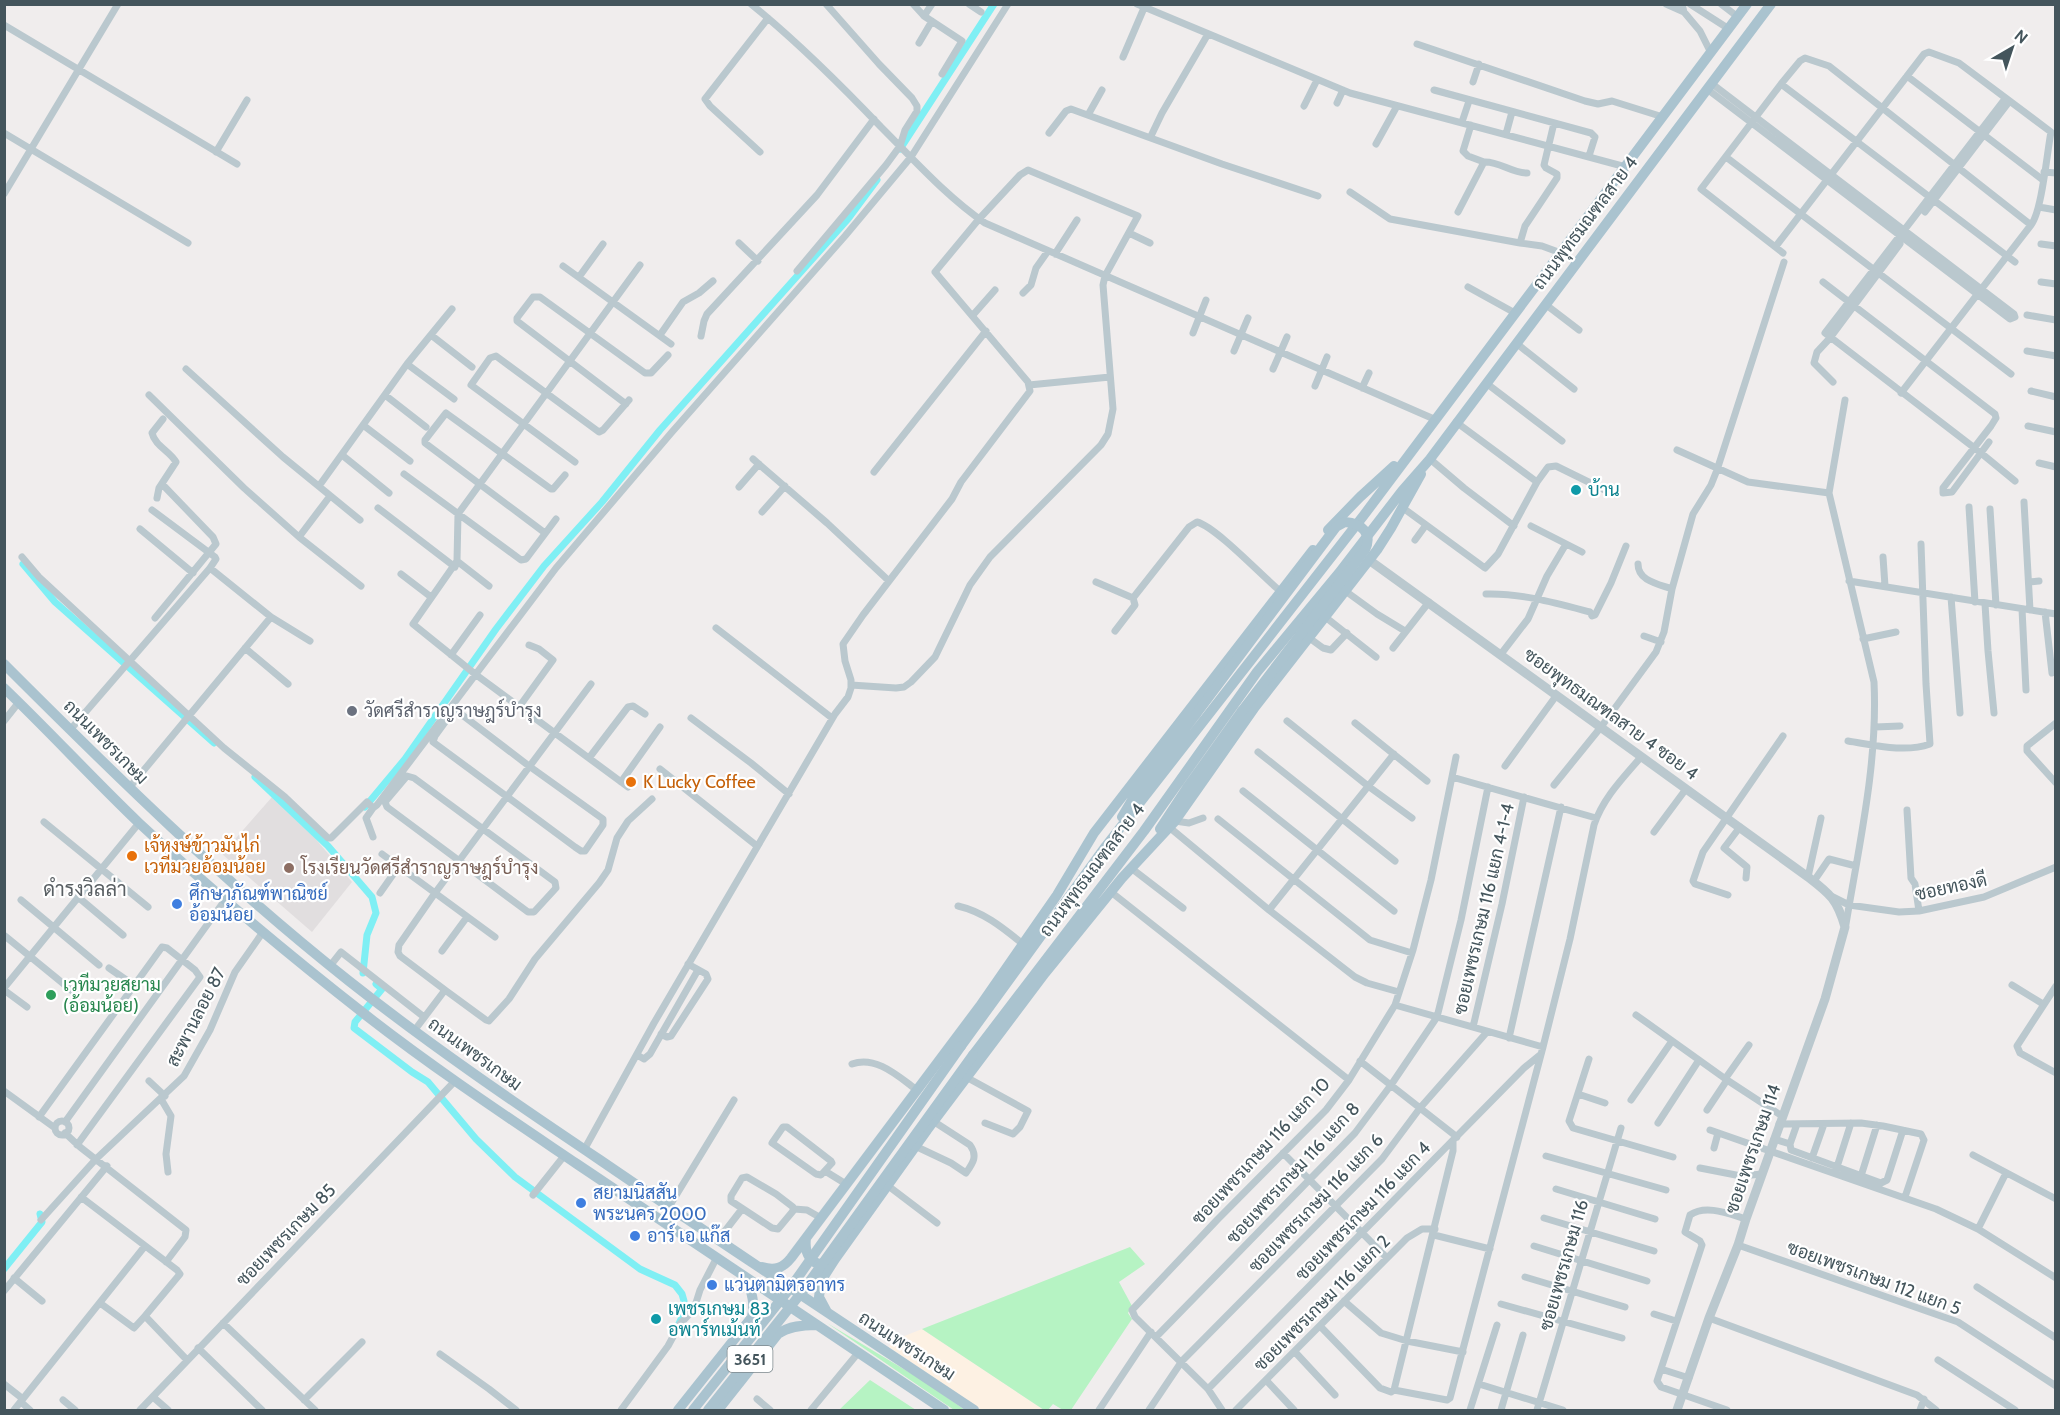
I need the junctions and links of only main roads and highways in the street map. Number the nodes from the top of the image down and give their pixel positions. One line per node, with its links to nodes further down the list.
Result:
1 (1770, 5): 2 (main road); 4 (main road, ถนนพุทธมณฑลสาย 4)
2 (1743, 10): 3 (main road, ถนนพุทธมณฑลสาย 4)
3 (1406, 456): 11 (main road, ถนนพุทธมณฑลสาย 4); 14 (main road, ถนนพุทธมณฑลสาย 4)
4 (1429, 460): 9 (main road, ถนนพุทธมณฑลสาย 4); 13 (main road, ถนนพุทธมณฑลสาย 4)
5 (4, 664): 10 (main road, ถนนเพชรเกษม)
6 (4, 687): 12 (main road, ถนนเพชรเกษม)
7 (1187, 788): 8 (main road, bridge); 9 (main road); 13 (main road)
8 (1138, 790): 11 (main road); 14 (main road)
9 (1144, 831): 29 (main road, ถนนพุทธมณฑลสาย 4 / 3651, bridge)
10 (183, 840): 12 (main road); 15 (main road, ถนนเพชรเกษม)
11 (1106, 846): 28 (main road, ถนนพุทธมณฑลสาย 4 / 3651, bridge)
12 (173, 854): 16 (main road, ถนนเพชรเกษม)
13 (1140, 859): 20 (main road, ถนนพุทธมณฑลสาย 4)
14 (1078, 861): 19 (main road, ถนนพุทธมณฑลสาย 4)
15 (235, 886): 16 (main road); 17 (main road, ถนนเพชรเกษม)
16 (225, 900): 18 (main road, ถนนเพชรเกษม)
17 (258, 906): 18 (main road); 21 (main road, ถนนเพชรเกษม)
18 (247, 919): 22 (main road, ถนนเพชรเกษม)
19 (806, 1238): 20 (main road); 21 (main road, ถนนพุทธมณฑลสาย 4)
20 (834, 1259): 23 (main road, ถนนพุทธมณฑลสาย 4)
21 (756, 1265): 23 (main road, ถนนเพชรเกษม)
22 (747, 1280): 24 (main road, ถนนเพชรเกษม); 25 (main road)
23 (828, 1315): 32 (main road, ถนนเพชรเกษม)
24 (819, 1326): 26 (main road); 31 (main road, ถนนเพชรเกษม)
25 (722, 1357): 26 (main road); 27 (main road)
26 (744, 1377): 30 (main road)
27 (678, 1410)
28 (693, 1410)
29 (708, 1410)
30 (718, 1410)
31 (944, 1410)
32 (974, 1410)

